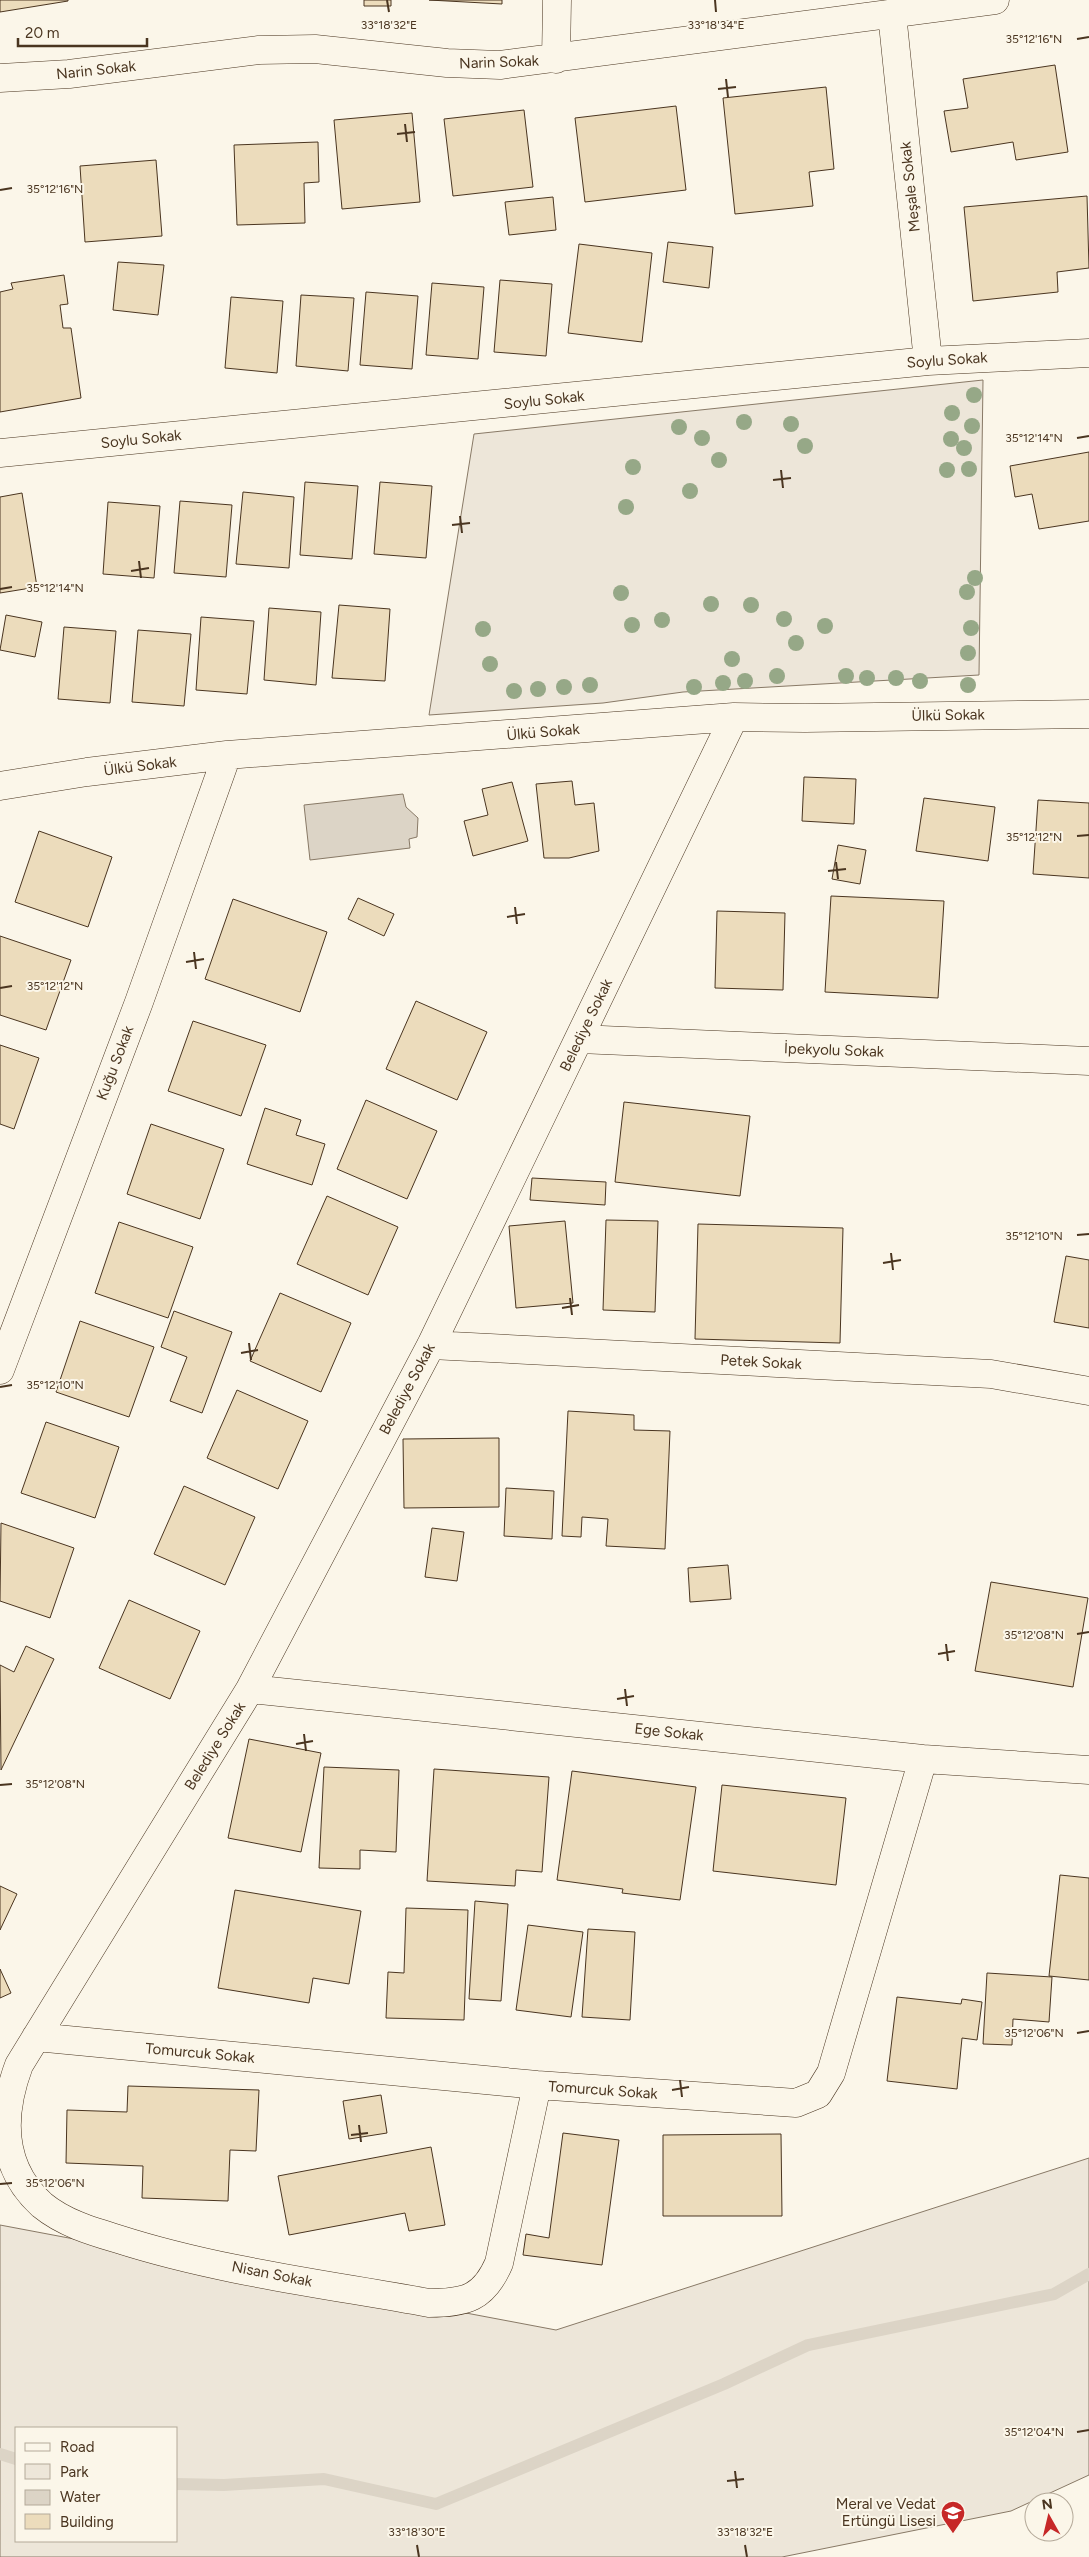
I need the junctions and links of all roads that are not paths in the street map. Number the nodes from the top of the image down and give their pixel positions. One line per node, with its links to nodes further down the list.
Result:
1 (557, 0): 4 (street)
2 (996, 0): 3 (street, Narin Sokak)
3 (892, 14): 4 (street, Narin Sokak); 7 (street, Meşale Sokak)
4 (556, 59): 5 (street, Narin Sokak)
5 (0, 78)
6 (1089, 353): 7 (street, Soylu Sokak)
7 (928, 361): 8 (street, Soylu Sokak)
8 (0, 453)
9 (1089, 714): 10 (street, Ülkü Sokak)
10 (734, 717): 11 (street, Ülkü Sokak); 13 (street, Belediye Sokak)
11 (227, 755): 12 (street, Ülkü Sokak); 16 (street, Kuğu Sokak)
12 (0, 786)
13 (579, 1039): 14 (street, İpekyolu Sokak); 15 (street, Belediye Sokak)
14 (1089, 1061)
15 (431, 1345): 17 (street, Petek Sokak); 18 (street, Belediye Sokak)
16 (0, 1370)
17 (1089, 1391)
18 (250, 1689): 19 (street, Ege Sokak); 21 (street, Belediye Sokak)
19 (923, 1758): 20 (street, Ege Sokak); 22 (street, Tomurcuk Sokak)
20 (1089, 1770)
21 (36, 2037): 22 (street, Tomurcuk Sokak); 22 (street, Nisan Sokak)
22 (537, 2085)

